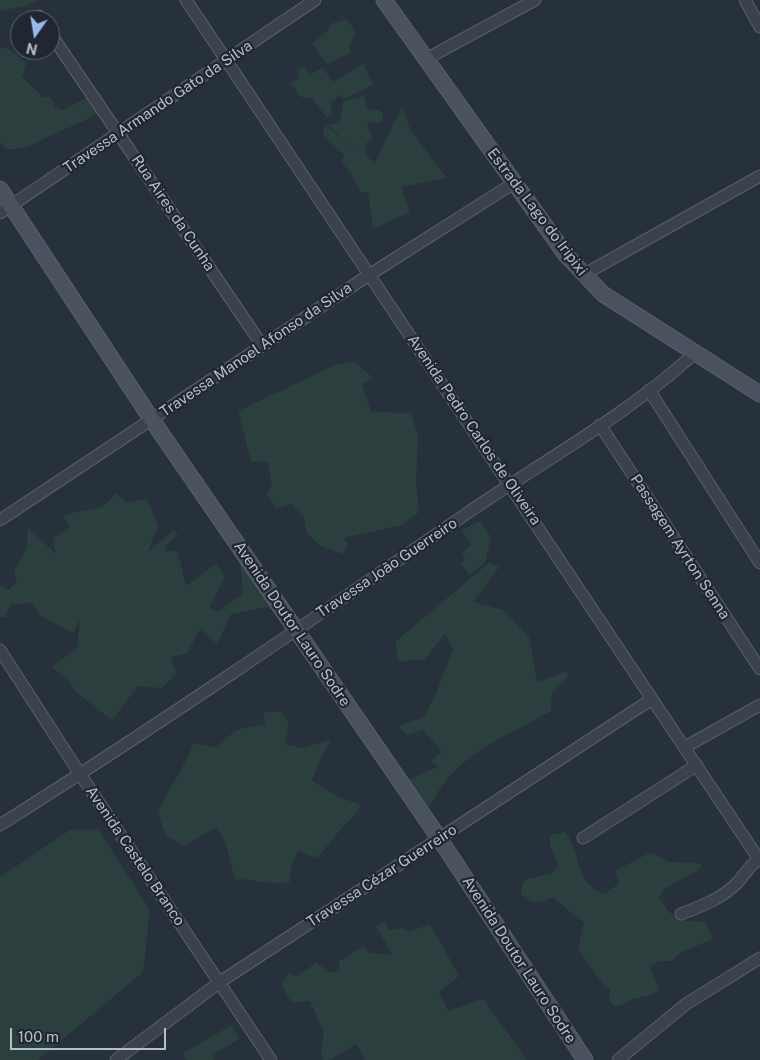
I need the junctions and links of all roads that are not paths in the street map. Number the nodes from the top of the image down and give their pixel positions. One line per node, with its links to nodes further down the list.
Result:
1 (186, 0): 9 (street, Avenida Pedro Carlos de Oliveira)
2 (315, 0): 9 (street, Travessa Armando Gato da Silva)
3 (384, 0): 8 (street, Estrada Lago do Iripixi)
4 (535, 0): 8 (street)
5 (745, 0): 6 (street)
6 (760, 26)
7 (60, 48): 10 (street, Rua Aires da Cunha)
8 (426, 59): 12 (street, Estrada Lago do Iripixi)
9 (227, 61): 10 (street, Travessa Armando Gato da Silva); 15 (street, Avenida Pedro Carlos de Oliveira)
10 (119, 134): 14 (street, Travessa Armando Gato da Silva); 17 (street, Rua Aires da Cunha)
11 (760, 176): 16 (street)
12 (514, 183): 15 (street, Travessa Manoel Afonso da Silva); 16 (street, Estrada Lago do Iripixi)
13 (0, 189): 14 (street, Avenida Doutor Lauro Sodre)
14 (6, 210): 21 (street, Avenida Doutor Lauro Sodre)
15 (369, 275): 17 (street, Travessa Manoel Afonso da Silva); 23 (street, Avenida Pedro Carlos de Oliveira)
16 (583, 276): 18 (street, Estrada Lago do Iripixi)
17 (262, 345): 21 (street, Travessa Manoel Afonso da Silva)
18 (694, 354): 19 (street, Travessa João Guerreiro); 20 (street, Estrada Lago do Iripixi)
19 (649, 390): 22 (street, Travessa João Guerreiro); 25 (street)
20 (760, 394)
21 (152, 420): 24 (street, Travessa Manoel Afonso da Silva); 26 (street, Avenida Doutor Lauro Sodre)
22 (600, 425): 23 (street, Travessa João Guerreiro); 28 (street, Passagem Ayrton Senna)
23 (508, 485): 26 (street, Travessa João Guerreiro); 29 (street, Avenida Pedro Carlos de Oliveira)
24 (0, 520)
25 (760, 563)
26 (297, 630): 33 (street, Travessa João Guerreiro); 35 (street, Avenida Doutor Lauro Sodre)
27 (0, 650): 33 (street, Avenida Castelo Branco)
28 (760, 669)
29 (652, 699): 31 (street, Avenida Pedro Carlos de Oliveira); 35 (street, Travessa Cézar Guerreiro)
30 (760, 705): 31 (street)
31 (685, 747): 32 (street, Avenida Pedro Carlos de Oliveira)
32 (697, 765): 36 (street); 37 (street, Avenida Pedro Carlos de Oliveira)
33 (80, 774): 34 (street, Travessa João Guerreiro); 40 (street, Avenida Castelo Branco)
34 (0, 825)
35 (438, 838): 40 (street, Travessa Cézar Guerreiro); 43 (street, Avenida Doutor Lauro Sodre)
36 (583, 838)
37 (759, 860): 38 (street)
38 (681, 914)
39 (760, 958): 44 (street)
40 (220, 982): 41 (street, Travessa Cézar Guerreiro); 42 (street, Avenida Castelo Branco)
41 (116, 1060)
42 (271, 1060)
43 (585, 1060)
44 (618, 1060)

